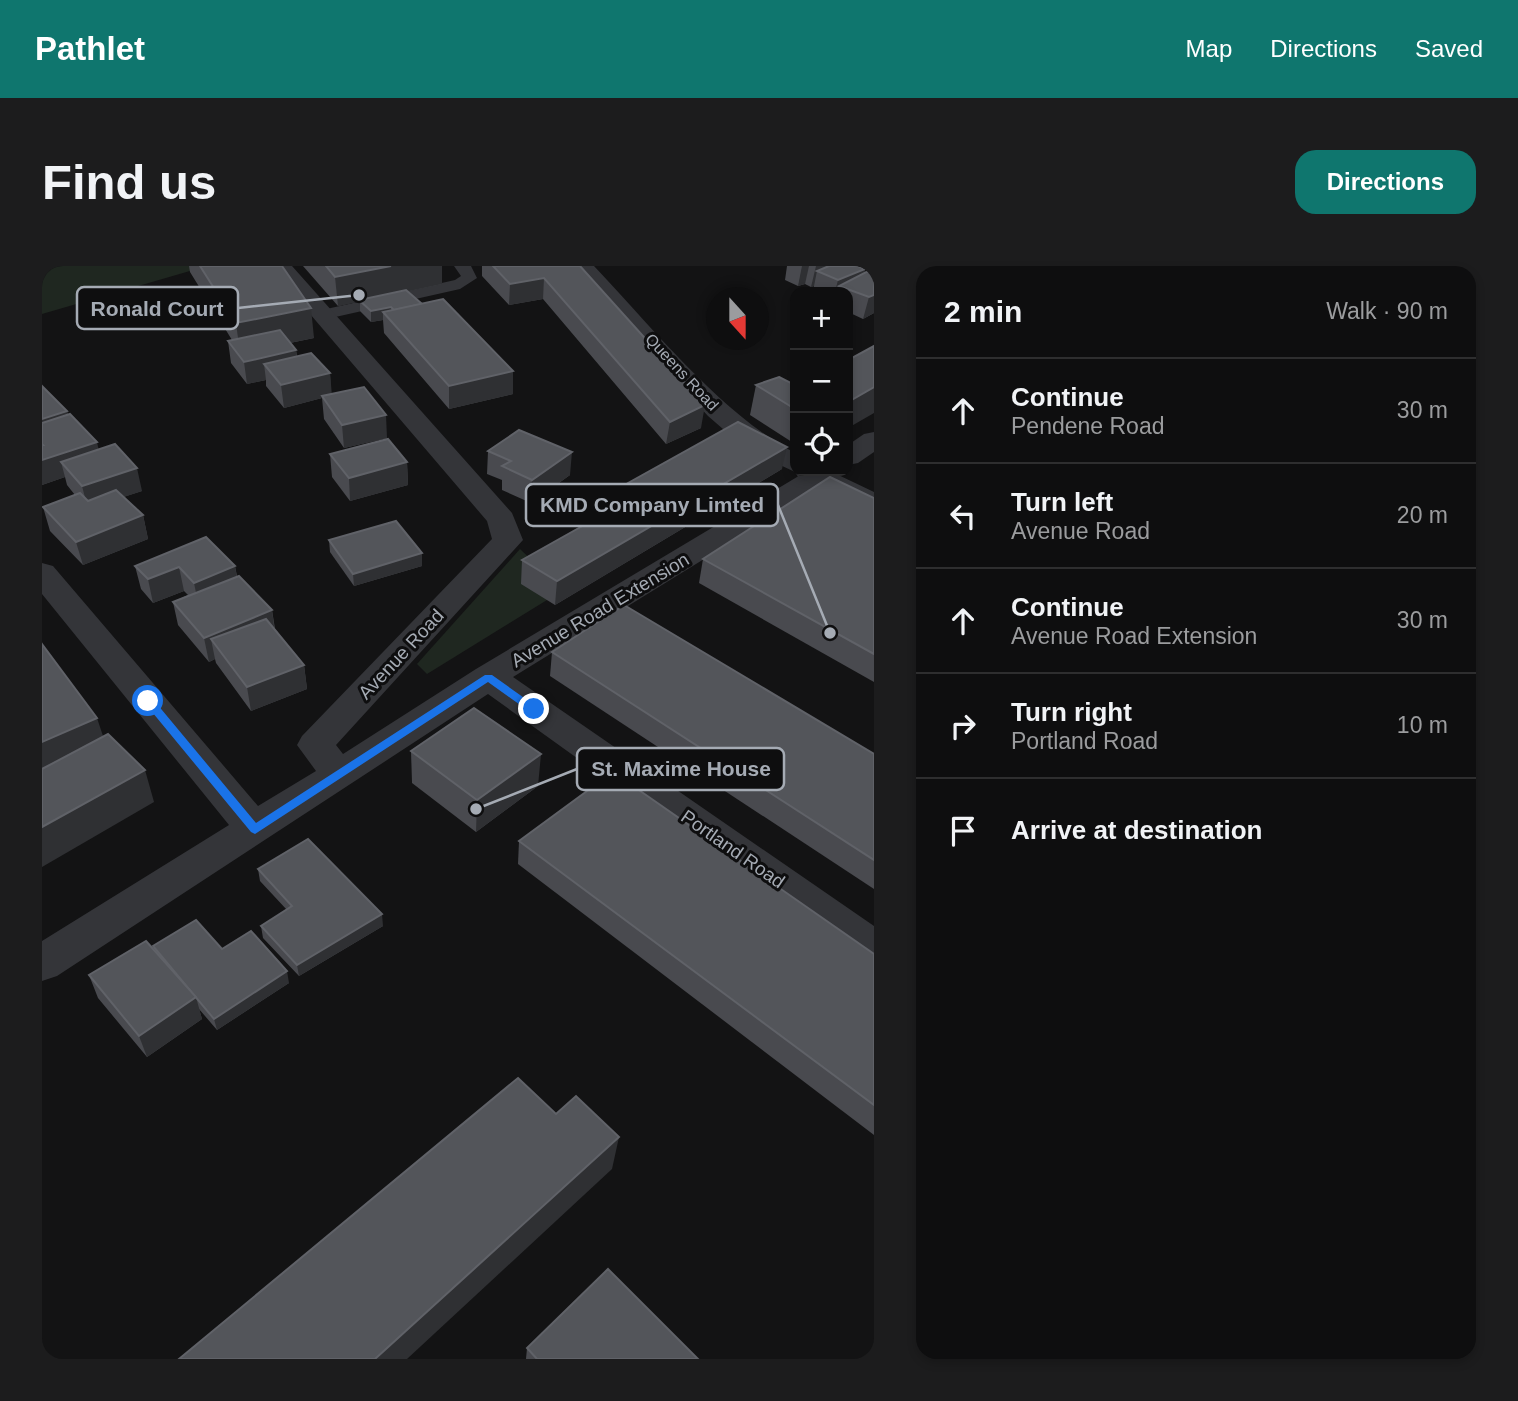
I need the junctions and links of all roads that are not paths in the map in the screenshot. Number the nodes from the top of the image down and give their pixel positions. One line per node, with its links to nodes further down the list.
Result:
1 (280, 266): 4 (street, Avenue Road)
2 (462, 266): 4 (lane)
3 (581, 266): 7 (street, Queens Road)
4 (322, 315): 13 (street, Avenue Road)
5 (874, 440): 6 (street)
6 (853, 454)
7 (790, 459)
8 (803, 476): 12 (street, Avenue Road Extension)
9 (823, 476): 10 (street, Queens Road)
10 (874, 503)
11 (42, 573): 14 (street)
12 (488, 677): 13 (street, Avenue Road Extension); 15 (street, Portland Road)
13 (339, 774): 14 (street)
14 (255, 829): 16 (street)
15 (874, 949)
16 (42, 963)

